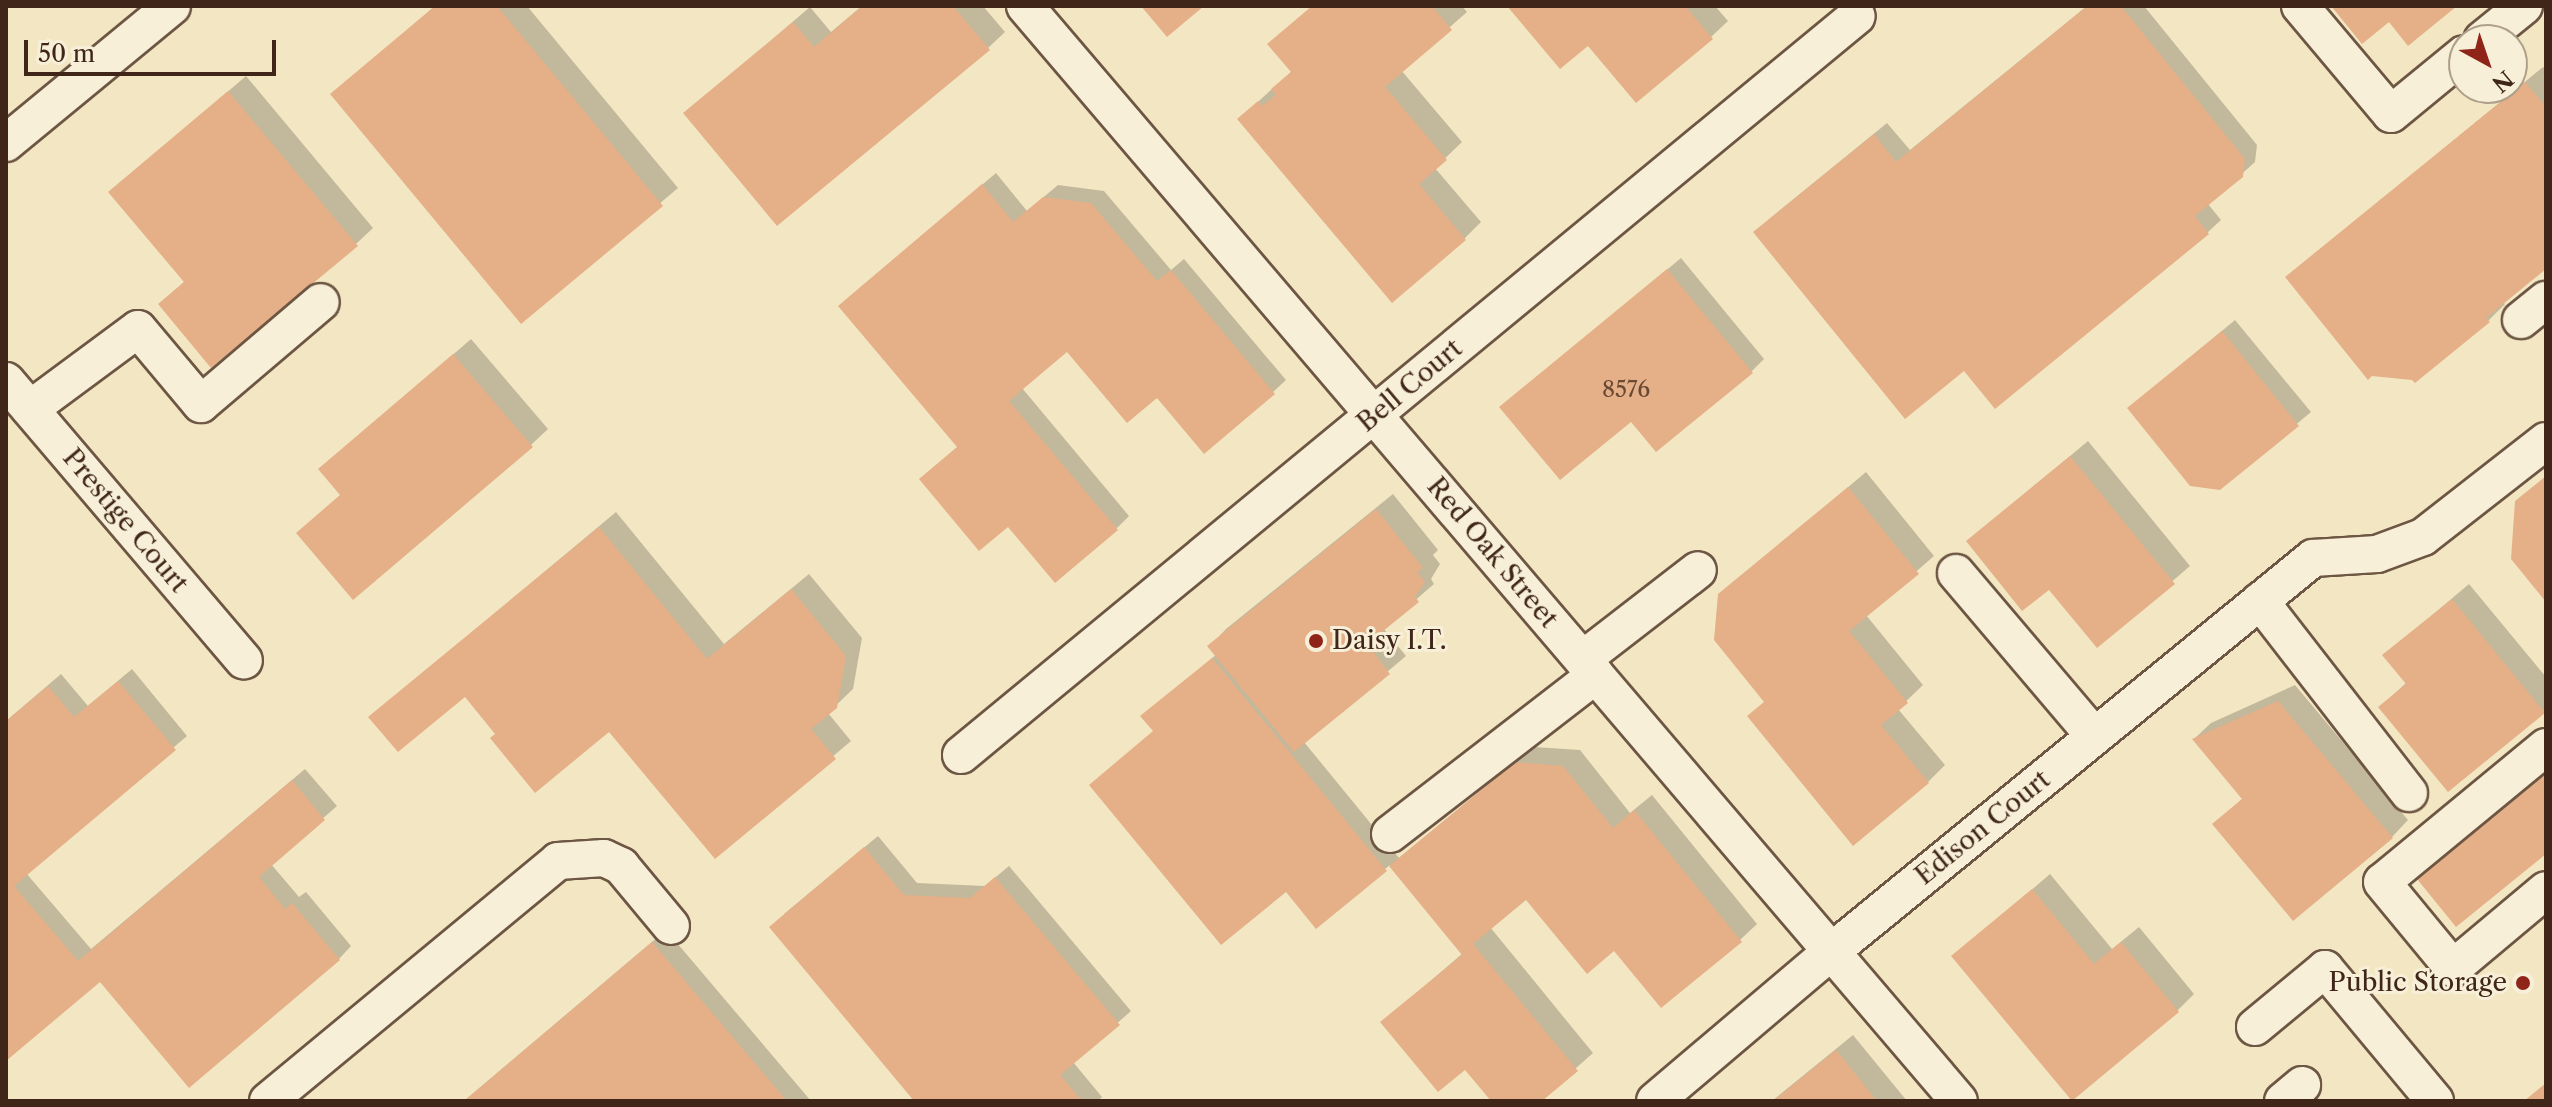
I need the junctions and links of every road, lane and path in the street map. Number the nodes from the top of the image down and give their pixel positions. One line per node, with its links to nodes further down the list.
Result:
1 (172, 6): 8 (street)
2 (1025, 6): 12 (street, Red Oak Street)
3 (2300, 6): 7 (street)
4 (2524, 6): 6 (street)
5 (1857, 16): 12 (street, Bell Court)
6 (2502, 24)
7 (2448, 67)
8 (6, 143)
9 (321, 302): 11 (street)
10 (6, 381): 11 (street, Prestige Court)
11 (30, 409): 17 (street, Prestige Court)
12 (1374, 415): 18 (street, Red Oak Street); 21 (street, Bell Court)
13 (2546, 441): 16 (street, Edison Court)
14 (1698, 570): 18 (street)
15 (1956, 573): 19 (street)
16 (2260, 601): 19 (street, Edison Court); 22 (street)
17 (244, 661)
18 (1589, 667): 23 (street); 26 (street, Red Oak Street)
19 (2094, 736): 26 (street, Edison Court)
20 (2546, 747): 24 (street)
21 (961, 755)
22 (2409, 793)
23 (1390, 834)
24 (2541, 903)
25 (671, 926): 28 (street)
26 (1832, 951): 29 (street, Edison Court); 30 (street, Red Oak Street)
27 (2255, 1027): 31 (street)
28 (268, 1101)
29 (1655, 1101)
30 (1959, 1101)
31 (2435, 1101)

